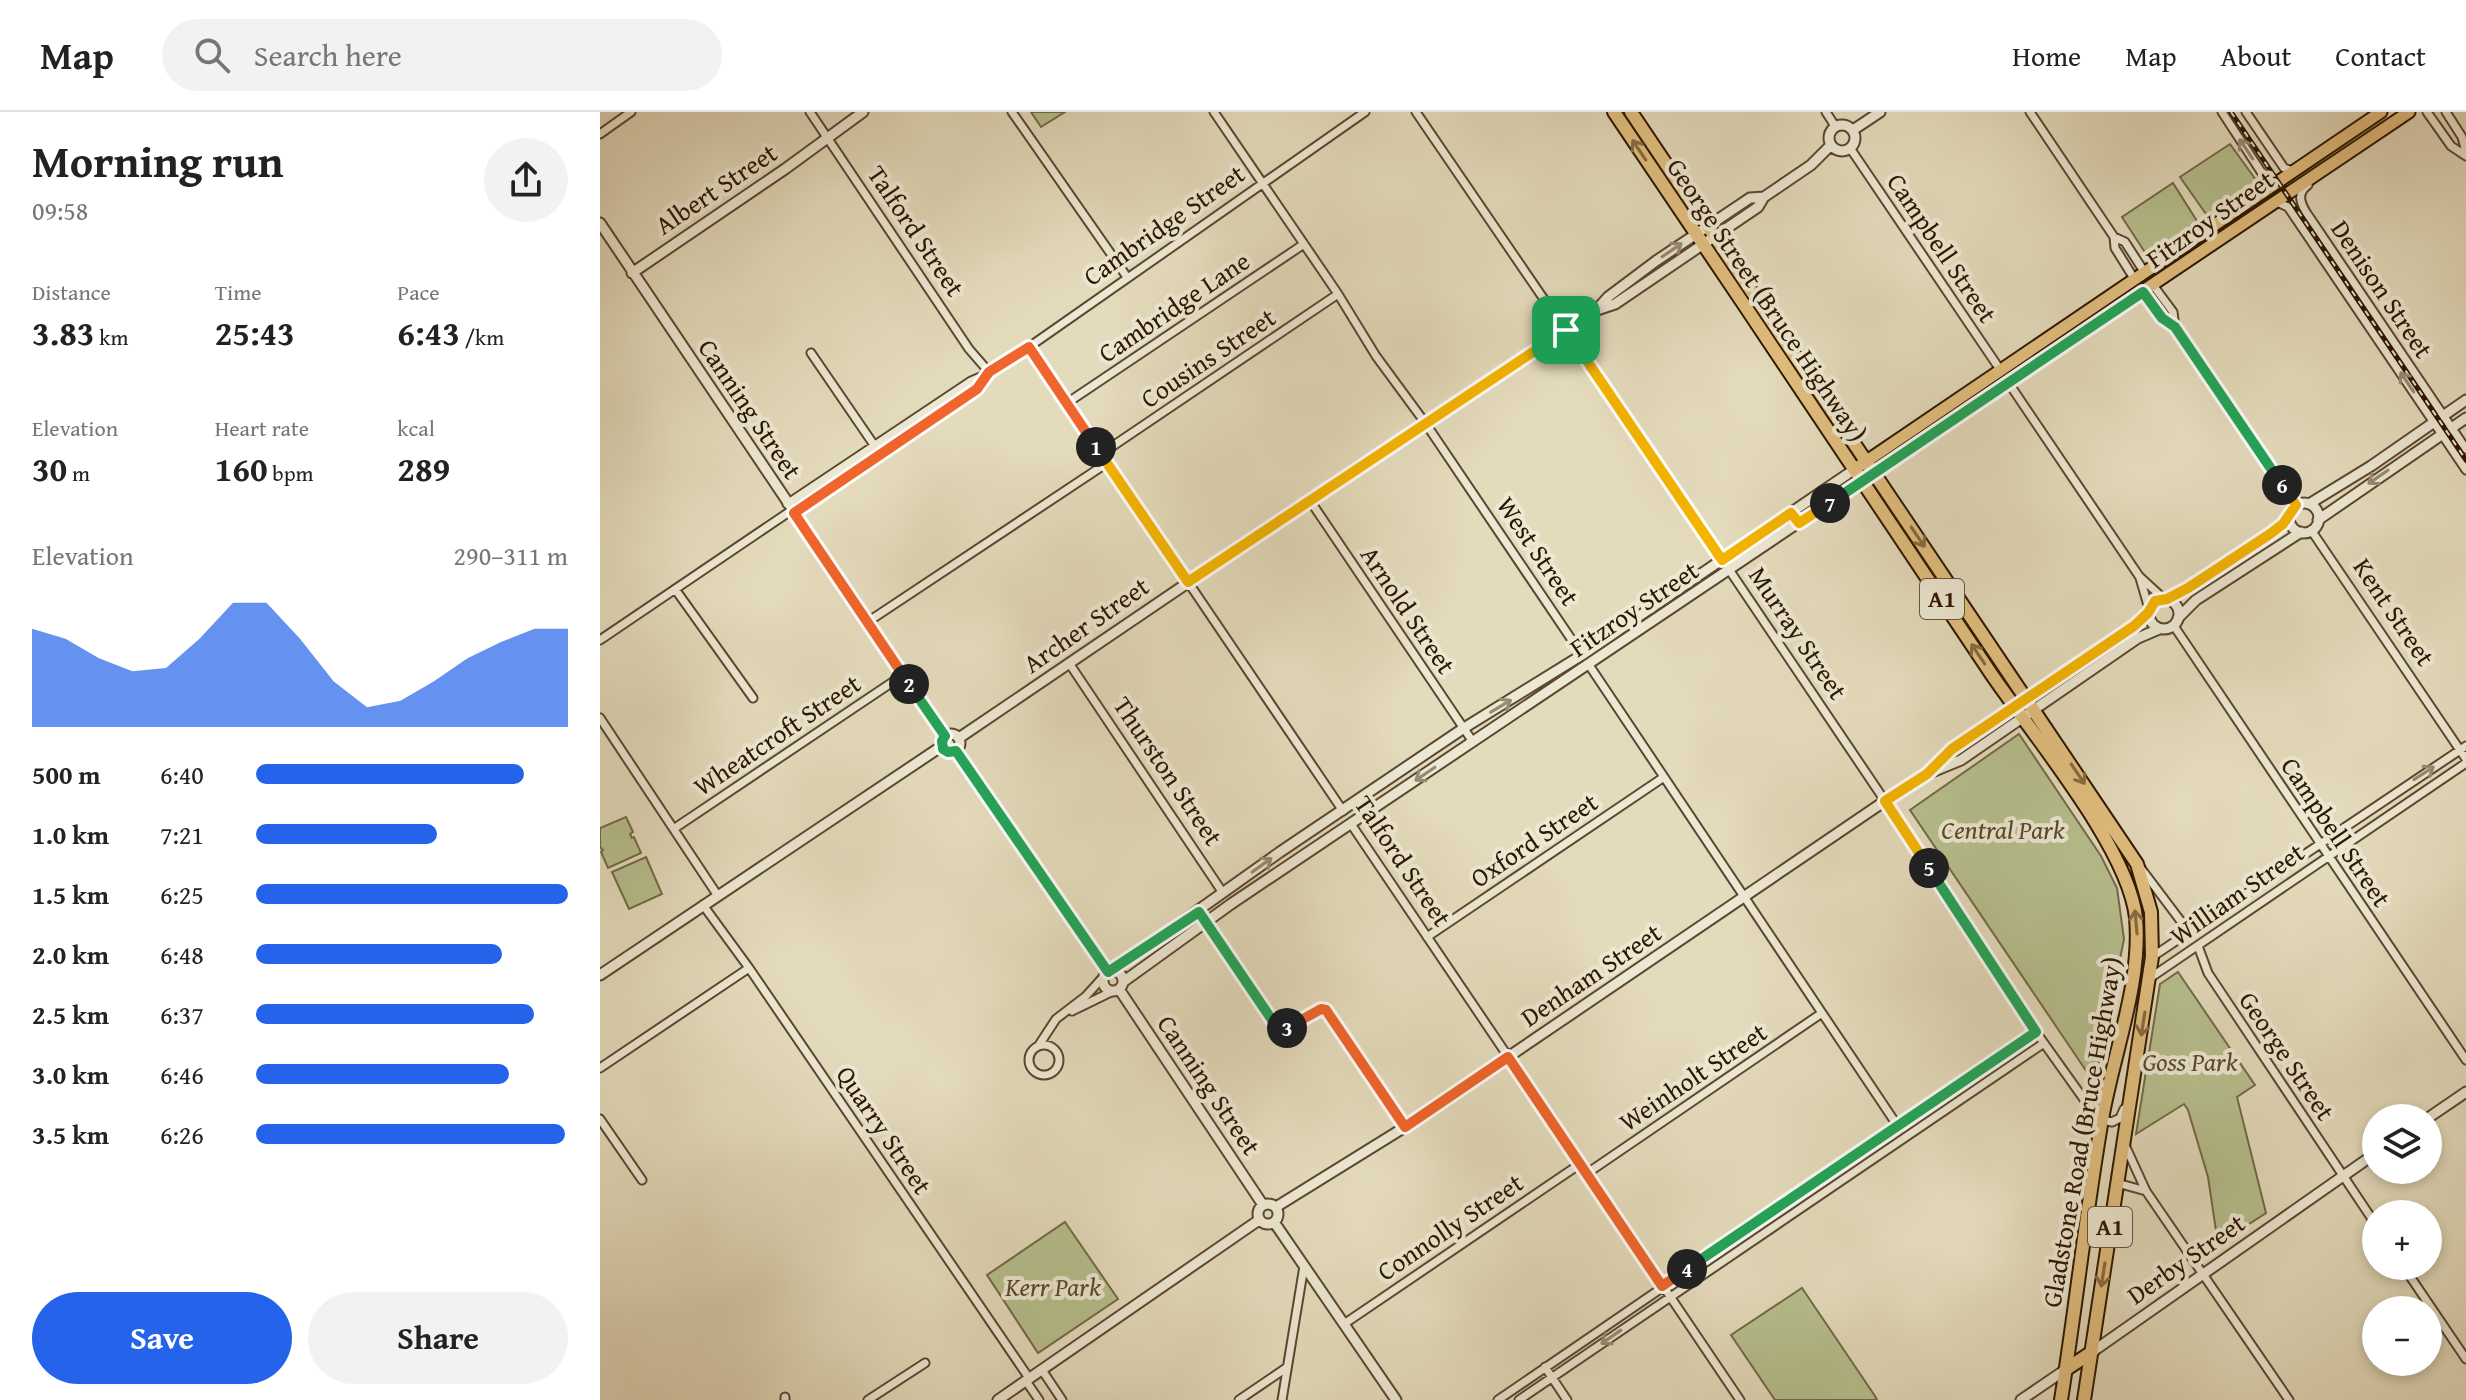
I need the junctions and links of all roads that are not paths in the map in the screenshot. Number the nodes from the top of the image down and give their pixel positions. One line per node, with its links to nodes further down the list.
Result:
1 (631, 112): 21 (street)
2 (810, 112): 22 (street, Talford Street)
3 (863, 112): 22 (street, Albert Street)
4 (1012, 112): 36 (street)
5 (1214, 112): 28 (street, West Street)
6 (1365, 112): 28 (street, Cambridge Street)
7 (1416, 112): 41 (street, Murray Street)
8 (1614, 112): 33 (highway, George Street (Bruce Highway) / A1, one-way to 8)
9 (1631, 112): 32 (highway, George Street (Bruce Highway) / A1)
10 (1826, 112): 19 (street)
11 (1880, 112): 20 (street)
12 (2030, 112): 37 (street)
13 (2222, 112): 29 (street, one-way to 13)
14 (2246, 112): 27 (street)
15 (2381, 112): 27 (main road, Fitzroy Street)
16 (2409, 112): 26 (main road, Fitzroy Street)
17 (2427, 112): 25 (street)
18 (2446, 112): 25 (street)
19 (1835, 126): 20 (street); 23 (street)
20 (1853, 130): 24 (street)
21 (600, 134)
22 (827, 137): 35 (street, Albert Street); 45 (street, Talford Street)
23 (1831, 145): 24 (street); 32 (street, Archer Street)
24 (1850, 148): 44 (street, Campbell Street)
25 (2466, 154)
26 (2339, 158): 30 (main road, Fitzroy Street); 49 (street, Denison Street)
27 (2295, 171): 29 (main road, Fitzroy Street)
28 (1264, 183): 34 (street, West Street); 36 (street, Cambridge Street)
29 (2271, 187): 37 (main road, Fitzroy Street)
30 (2275, 201): 38 (main road, Fitzroy Street); 51 (street, Denison Street, one-way to 30)
31 (600, 223): 35 (street, Canning Street)
32 (1712, 232): 33 (street, Archer Street); 59 (highway, George Street (Bruce Highway) / A1)
33 (1700, 239): 41 (street, Archer Street); 61 (highway, George Street (Bruce Highway) / A1)
34 (1304, 244): 39 (street, West Street); 48 (street, Cambridge Lane)
35 (632, 273): 65 (street, Canning Street)
36 (1127, 277): 42 (street, Cambridge Street)
37 (2140, 277): 38 (main road); 44 (main road, Fitzroy Street)
38 (2148, 288): 40 (street); 40 (street); 46 (main road, Fitzroy Street)
39 (1338, 294): 52 (street, West Street); 57 (street, Cousins Street)
40 (2175, 327): 64 (street)
41 (1566, 330): 52 (street, Archer Street); 71 (street, Murray Street)
42 (1029, 347): 45 (street, Cambridge Street); 48 (street, Talford Street)
43 (811, 353): 55 (street)
44 (2001, 371): 46 (main road); 59 (main road, Fitzroy Street)
45 (988, 373): 55 (street, Cambridge Street); 65 (street, Cambridge Street)
46 (2008, 382): 59 (main road, Fitzroy Street); 73 (street)
47 (2466, 400): 49 (street)
48 (1067, 403): 57 (street, Talford Street)
49 (2444, 416): 51 (street); 53 (street, Denison Street)
50 (2466, 418): 53 (street)
51 (2434, 423): 54 (street, Denison Street); 63 (street)
52 (1426, 424): 62 (street, Archer Street); 82 (street, West Street)
53 (2451, 428): 54 (street); 56 (street, Denison Street)
54 (2442, 434): 60 (street, Denison Street); 68 (street, one-way to 68)
55 (874, 445): 65 (street, Cambridge Street)
56 (2466, 449)
57 (1101, 454): 58 (street, Talford Street)
58 (1107, 463): 74 (street, Talford Street); 78 (street)
59 (1871, 467): 61 (main road, Fitzroy Street); 87 (highway, George Street (Bruce Highway) / A1, one-way to 87)
60 (2466, 470)
61 (1858, 475): 66 (street, Fitzroy Street); 69 (street, Fitzroy Street); 88 (highway, George Street (Bruce Highway) / A1, one-way to 61)
62 (1309, 499): 74 (street, Archer Street); 92 (street, Arnold Street)
63 (2309, 504): 64 (street); 68 (street)
64 (2296, 505): 67 (street)
65 (791, 509): 75 (street, Cambridge Street); 78 (street, Canning Street)
66 (1791, 513): 69 (street); 71 (street, Fitzroy Street)
67 (2289, 517): 70 (street); 76 (street)
68 (2318, 520): 70 (street)
69 (1799, 523): 72 (street, Fitzroy Street)
70 (2306, 531): 79 (street); 96 (street, Kent Street)
71 (1722, 560): 72 (street, Murray Street); 82 (street, Fitzroy Street)
72 (1730, 571): 84 (street, Fitzroy Street); 101 (street, Murray Street)
73 (2139, 576): 76 (street); 77 (street)
74 (1188, 582): 83 (street, Archer Street); 102 (street, Talford Street)
75 (675, 589): 81 (street, Cambridge Street); 86 (street)
76 (2166, 599): 77 (street); 79 (street)
77 (2149, 611): 80 (street); 87 (street, Denham Street)
78 (869, 621): 85 (street, Canning Street)
79 (2176, 622): 80 (street); 105 (street, Campbell Street)
80 (2159, 629): 89 (street, Denham Street)
81 (600, 640)
82 (1582, 655): 84 (street, West Street); 92 (street, Fitzroy Street, one-way to 82)
83 (1069, 663): 93 (street, Archer Street); 109 (street, Thurston Street)
84 (1589, 665): 95 (street, Fitzroy Street); 100 (street, West Street)
85 (903, 675): 94 (street, Canning Street); 104 (street, Wheatcroft Street)
86 (753, 698)
87 (2026, 698): 88 (street, Denham Street); 89 (highway, George Street (Bruce Highway) / A1)
88 (2014, 706): 91 (highway, George Street (Bruce Highway) / A1); 99 (street, Denham Street)
89 (2034, 709): 91 (street, Denham Street); 107 (highway, George Street (Bruce Highway) / A1, one-way to 107)
90 (600, 718): 104 (street)
91 (2022, 718): 99 (street, Denham Street); 108 (highway, George Street (Bruce Highway) / A1)
92 (1464, 728): 95 (street, Arnold Street); 102 (street, Fitzroy Street)
93 (959, 738): 94 (street); 97 (street)
94 (944, 741): 97 (street); 110 (street)
95 (1473, 742): 103 (street, Fitzroy Street, one-way to 103)
96 (2463, 748): 98 (street, Kent Street); 105 (street, William Street, one-way to 96)
97 (956, 751): 123 (street)
98 (2466, 761): 106 (street, William Street)
99 (1927, 774): 101 (street, Denham Street)
100 (1664, 777): 111 (street, West Street); 118 (street, Oxford Street)
101 (1885, 801): 111 (street, Denham Street); 129 (street, Murray Street)
102 (1343, 811): 103 (street, Talford Street); 109 (street, Fitzroy Street, one-way to 102)
103 (1351, 824): 112 (street, Fitzroy Street); 118 (street, Talford Street)
104 (675, 828): 110 (street)
105 (2321, 844): 106 (street, Campbell Street); 117 (street, William Street)
106 (2328, 855): 120 (street, William Street); 134 (street, Campbell Street)
107 (2137, 864): 117 (street); 121 (highway, Gladstone Road (Bruce Highway) / A1)
108 (2123, 873): 128 (highway, Gladstone Road (Bruce Highway) / A1, one-way to 108)
109 (1223, 893): 112 (street, Thurston Street); 114 (street, Fitzroy Street)
110 (718, 896): 113 (street)
111 (1745, 897): 127 (street, West Street); 133 (street, Denham Street)
112 (1231, 904): 115 (street, Fitzroy Street)
113 (703, 905): 122 (street, Quarry Street); 124 (street)
114 (1199, 912): 115 (street); 116 (street, Fitzroy Street)
115 (1206, 922): 119 (street, Fitzroy Street); 142 (street)
116 (1167, 932): 119 (street); 123 (street, Fitzroy Street)
117 (2189, 932): 121 (street, William Street)
118 (1427, 937): 133 (street, Talford Street)
119 (1175, 944): 126 (street, Fitzroy Street)
120 (2198, 946): 125 (street, William Street); 148 (street, George Street)
121 (2152, 957): 125 (highway, Gladstone Road (Bruce Highway) / A1); 128 (highway)
122 (749, 968): 135 (street); 171 (street, Quarry Street)
123 (1109, 972): 126 (street); 126 (street); 131 (street)
124 (600, 975)
125 (2150, 978): 136 (highway, Gladstone Road (Bruce Highway) / A1, one-way to 136)
126 (1118, 987): 132 (street); 153 (street, Canning Street)
127 (1822, 1013): 141 (street, West Street); 147 (street, Weinholt Street)
128 (2123, 1026): 140 (highway, Gladstone Road (Bruce Highway) / A1)
129 (2036, 1032): 130 (street, Murray Street); 141 (street)
130 (2044, 1043): 140 (street, Murray Street); 143 (street)
131 (1039, 1045): 132 (street); 132 (street)
132 (1053, 1047)
133 (1508, 1057): 142 (street, Denham Street); 146 (street, Talford Street)
134 (2466, 1060)
135 (600, 1068)
136 (2136, 1070): 140 (street); 144 (highway, Gladstone Road (Bruce Highway) / A1)
137 (2466, 1092): 138 (street)
138 (2442, 1108)
139 (600, 1119): 149 (street)
140 (2102, 1120): 169 (highway, Gladstone Road (Bruce Highway) / A1)
141 (1898, 1126): 143 (street, West Street); 160 (street)
142 (1405, 1127): 154 (street, Denham Street)
143 (1905, 1136): 161 (street)
144 (2124, 1143): 150 (highway, Gladstone Road (Bruce Highway) / A1); 151 (street)
145 (2362, 1163): 148 (street, Derby Street)
146 (1580, 1164): 147 (street, Talford Street); 162 (street, Connolly Street)
147 (1586, 1174): 160 (street, Talford Street)
148 (2343, 1176): 152 (street, George Street); 158 (street, Derby Street)
149 (642, 1180)
150 (2117, 1183): 151 (street); 163 (highway, Gladstone Road (Bruce Highway) / A1, one-way to 163)
151 (2146, 1191): 158 (street)
152 (2362, 1204)
153 (1263, 1205): 154 (street); 155 (street)
154 (1276, 1207): 156 (street)
155 (1259, 1220): 156 (street); 168 (street)
156 (1274, 1222): 157 (street)
157 (1304, 1266): 162 (street); 167 (street)
158 (2205, 1274): 163 (street, Derby Street); 186 (street)
159 (2412, 1280): 164 (street)
160 (1662, 1286): 161 (street, Talford Street); 166 (street)
161 (1669, 1296): 170 (street, one-way to 170); 182 (street, Talford Street)
162 (1344, 1324): 178 (street)
163 (2092, 1352): 169 (highway, Derby Street); 185 (highway, Gladstone Road (Bruce Highway) / A1)
164 (2466, 1359)
165 (925, 1363): 172 (street)
166 (1545, 1367): 170 (street); 179 (street)
167 (1286, 1368): 176 (street); 177 (street)
168 (1042, 1370): 171 (street); 175 (street)
169 (2065, 1370): 183 (street, Derby Street); 184 (highway, Gladstone Road (Bruce Highway) / A1)
170 (1552, 1378): 180 (street); 181 (street)
171 (1027, 1380): 173 (street); 174 (street, Quarry Street)
172 (868, 1400)
173 (998, 1400)
174 (1039, 1400)
175 (1062, 1400)
176 (1239, 1400)
177 (1282, 1400)
178 (1396, 1400)
179 (1498, 1400)
180 (1519, 1400)
181 (1567, 1400)
182 (1740, 1400)
183 (2021, 1400)
184 (2061, 1400)
185 (2084, 1400)
186 (2289, 1400)

